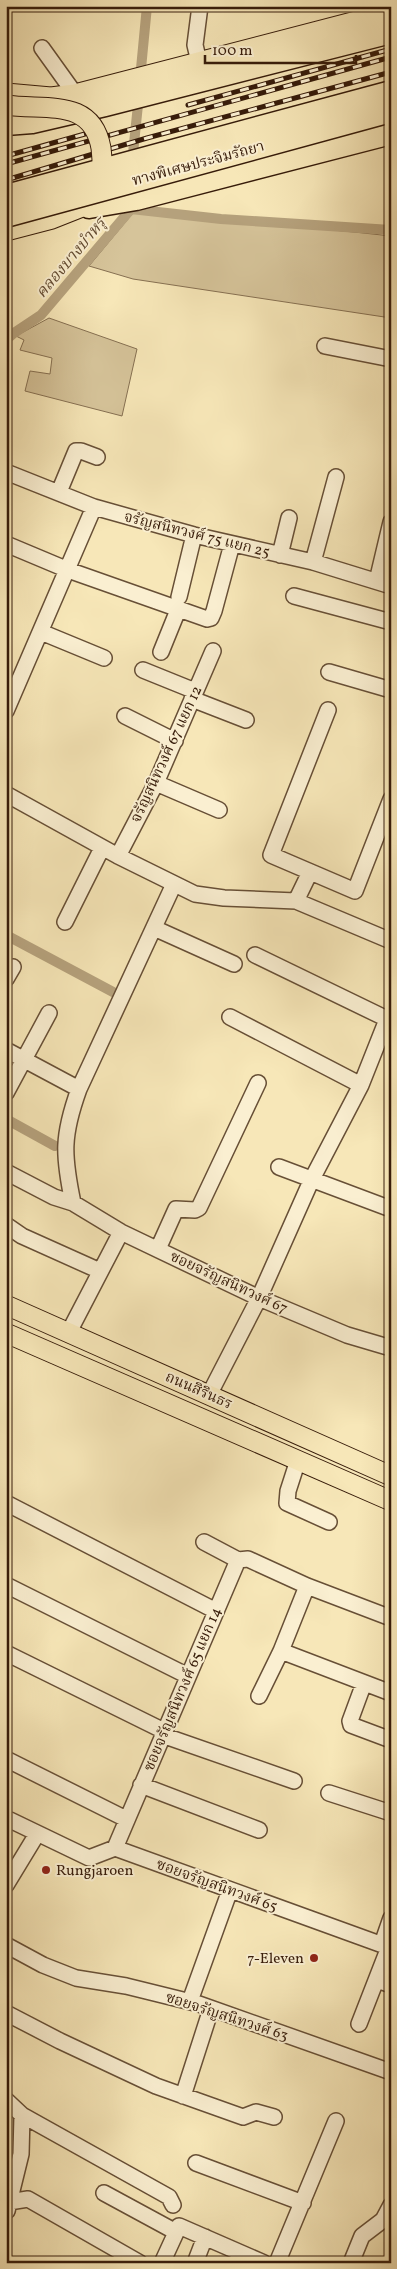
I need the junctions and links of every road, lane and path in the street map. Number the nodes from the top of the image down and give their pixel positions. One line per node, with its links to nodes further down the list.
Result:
1 (200, 6): 5 (street)
2 (391, 12): 5 (main road)
3 (391, 32): 11 (highway)
4 (42, 48): 8 (street)
5 (198, 62): 8 (main road)
6 (6, 92): 8 (main road)
7 (391, 92): 13 (highway, ทางพิเศษประจิมรัถยา, bridge)
8 (75, 94)
9 (6, 106): 14 (main road, bridge)
10 (391, 112): 15 (highway, ทางพิเศษประจิมรัถยา, bridge); 17 (main road)
11 (6, 124)
12 (391, 134): 14 (highway)
13 (6, 196)
14 (34, 214): 16 (main road)
15 (6, 216)
16 (6, 221)
17 (6, 231)
18 (325, 346): 19 (street)
19 (391, 359)
20 (98, 457): 23 (street)
21 (336, 477): 31 (street)
22 (8, 478): 23 (street, จรัญสนิทวงศ์ 75 แยก 25)
23 (60, 492): 24 (street, จรัญสนิทวงศ์ 75 แยก 25)
24 (94, 508): 27 (street, จรัญสนิทวงศ์ 75 แยก 25); 32 (street)
25 (289, 518): 30 (street)
26 (391, 522): 33 (street)
27 (194, 535): 29 (street, จรัญสนิทวงศ์ 75 แยก 25); 35 (street)
28 (6, 544): 32 (street)
29 (232, 544): 30 (street, จรัญสนิทวงศ์ 75 แยก 25); 35 (street)
30 (280, 555): 31 (street, จรัญสนิทวงศ์ 75 แยก 25)
31 (313, 562): 33 (street, จรัญสนิทวงศ์ 75 แยก 25)
32 (68, 570): 35 (street); 37 (street)
33 (384, 584)
34 (294, 596): 36 (street)
35 (178, 603): 38 (street)
36 (391, 622)
37 (41, 632): 40 (street); 46 (street)
38 (161, 652)
39 (213, 652): 44 (street, จรัญสนิทวงศ์ 67 แยก 12)
40 (104, 658)
41 (143, 670): 44 (street)
42 (329, 672): 43 (street)
43 (391, 690)
44 (193, 695): 48 (street); 49 (street, จรัญสนิทวงศ์ 67 แยก 12)
45 (328, 710): 56 (street)
46 (6, 711)
47 (125, 716): 49 (street)
48 (246, 720)
49 (175, 741): 50 (street, จรัญสนิทวงศ์ 67 แยก 12)
50 (156, 783): 53 (street); 55 (street, จรัญสนิทวงศ์ 67 แยก 12)
51 (6, 794): 54 (street)
52 (391, 800): 56 (street)
53 (219, 810)
54 (102, 848): 55 (street); 59 (street)
55 (118, 856): 57 (street)
56 (310, 872): 58 (street)
57 (174, 884): 58 (street); 60 (street)
58 (296, 901): 61 (street)
59 (65, 922)
60 (154, 928): 63 (street); 70 (street)
61 (391, 941)
62 (255, 955): 69 (street)
63 (234, 964)
64 (49, 1012): 67 (street)
65 (230, 1017): 69 (street)
66 (6, 1050): 67 (street)
67 (24, 1060): 70 (street); 71 (street)
68 (258, 1083): 79 (street)
69 (360, 1085): 74 (street)
70 (79, 1089): 75 (street)
71 (6, 1093)
72 (280, 1167): 74 (street)
73 (6, 1172): 75 (street, ซอยจรัญสนิทวงศ์ 67)
74 (311, 1181): 76 (street); 81 (street)
75 (73, 1203): 78 (street, ซอยจรัญสนิทวงศ์ 67)
76 (391, 1209)
77 (6, 1225): 80 (street)
78 (121, 1232): 79 (street, ซอยจรัญสนิทวงศ์ 67); 80 (street)
79 (158, 1249): 81 (street, ซอยจรัญสนิทวงศ์ 67)
80 (100, 1271): 83 (street)
81 (259, 1298): 85 (street, ซอยจรัญสนิทวงศ์ 67); 86 (street)
82 (6, 1305): 83 (main road, ถนนสิรินธร)
83 (69, 1332): 86 (main road, ถนนสิรินธร)
84 (6, 1333): 87 (main road, ถนนสิรินธร)
85 (391, 1348)
86 (209, 1395): 88 (main road, ถนนสิรินธร)
87 (298, 1460): 89 (main road, ถนนสิรินธร); 91 (street)
88 (391, 1476)
89 (391, 1500)
90 (6, 1503): 96 (street)
91 (328, 1522)
92 (204, 1542): 93 (street)
93 (238, 1560): 95 (street); 96 (street, ซอยจรัญสนิทวงศ์ 65 แยก 14)
94 (6, 1585): 100 (street)
95 (307, 1586): 97 (street); 98 (street)
96 (216, 1611): 100 (street, ซอยจรัญสนิทวงศ์ 65 แยก 14)
97 (391, 1618)
98 (281, 1651): 101 (street); 103 (street)
99 (6, 1653): 104 (street)
100 (188, 1676): 104 (street, ซอยจรัญสนิทวงศ์ 65 แยก 14)
101 (364, 1683): 102 (street); 105 (street)
102 (391, 1693)
103 (259, 1696)
104 (163, 1733): 107 (street); 108 (street, ซอยจรัญสนิทวงศ์ 65 แยก 14)
105 (391, 1740)
106 (6, 1759): 111 (street)
107 (294, 1781)
108 (141, 1785): 111 (street, ซอยจรัญสนิทวงศ์ 65 แยก 14); 113 (street)
109 (329, 1793): 110 (street)
110 (391, 1813)
111 (126, 1819): 115 (street)
112 (10, 1820): 114 (street)
113 (259, 1830)
114 (38, 1834): 115 (street); 116 (street)
115 (115, 1848): 117 (street, ซอยจรัญสนิทวงศ์ 65)
116 (6, 1885)
117 (230, 1890): 120 (street, ซอยจรัญสนิทวงศ์ 65); 122 (street)
118 (391, 1918): 120 (street)
119 (6, 1945): 122 (street, ซอยจรัญสนิทวงศ์ 63)
120 (387, 1946): 121 (street)
121 (384, 1982): 125 (street)
122 (190, 2001): 123 (street, ซอยจรัญสนิทวงศ์ 63)
123 (211, 2009): 126 (street, ซอยจรัญสนิทวงศ์ 63); 127 (street)
124 (6, 2013): 127 (street)
125 (360, 2024)
126 (391, 2072)
127 (184, 2096): 130 (street)
128 (6, 2100): 129 (street)
129 (22, 2115): 132 (street); 136 (street)
130 (274, 2117)
131 (336, 2121): 135 (street)
132 (14, 2151): 137 (street)
133 (196, 2164): 135 (street)
134 (104, 2193): 139 (street)
135 (303, 2203): 145 (street)
136 (173, 2204)
137 (7, 2205): 141 (street)
138 (391, 2205): 146 (street)
139 (177, 2229): 140 (street); 142 (street)
140 (205, 2237): 143 (street); 144 (street)
141 (140, 2263)
142 (162, 2263)
143 (195, 2263)
144 (264, 2263)
145 (278, 2263)
146 (351, 2263)

